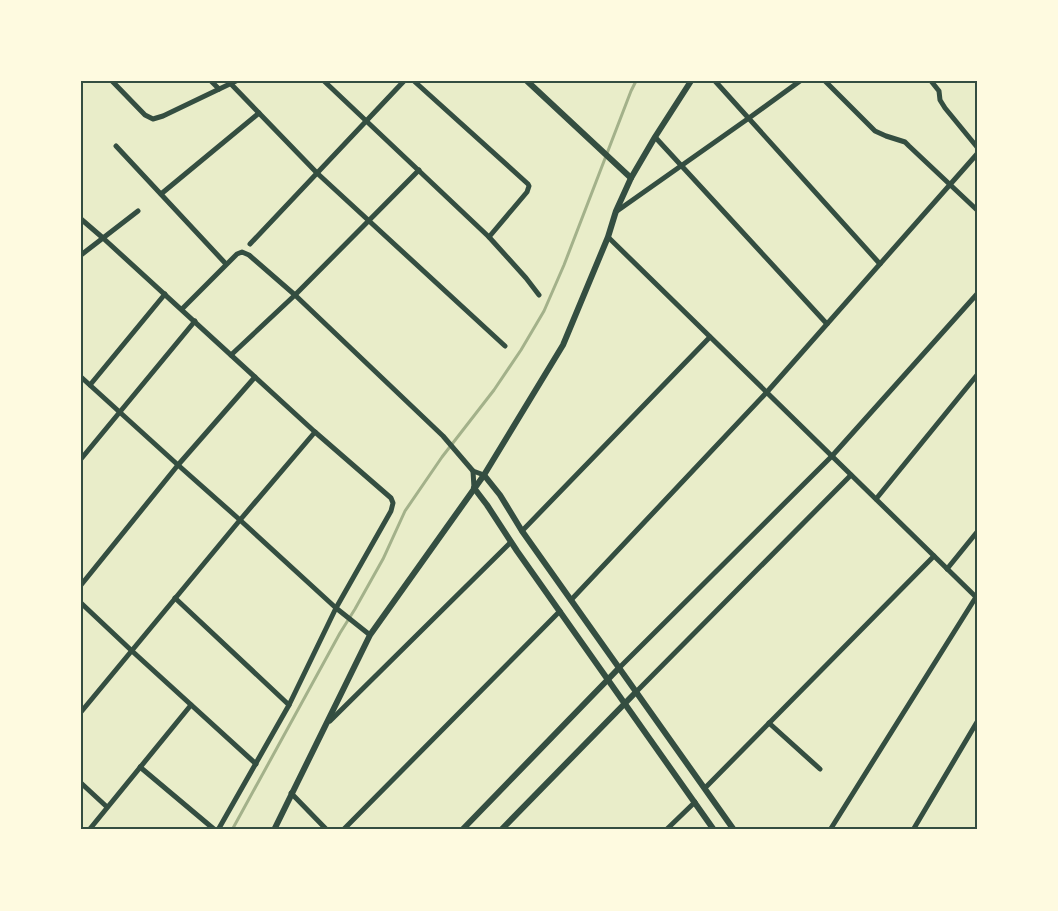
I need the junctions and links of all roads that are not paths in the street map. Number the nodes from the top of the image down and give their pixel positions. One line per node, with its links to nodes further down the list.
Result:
1 (112, 81): 13 (street)
2 (211, 81): 13 (street)
3 (324, 81): 16 (street)
4 (404, 81): 16 (street)
5 (414, 81): 32 (street)
6 (527, 81): 24 (street)
7 (691, 81): 17 (street)
8 (715, 81): 15 (street)
9 (800, 81): 15 (street)
10 (825, 81): 25 (street)
11 (930, 81): 19 (street)
12 (233, 82): 13 (street); 14 (street)
13 (219, 89)
14 (259, 113): 23 (street); 26 (street)
15 (749, 118): 21 (street); 38 (street)
16 (366, 121): 22 (street); 23 (street)
17 (656, 136): 21 (street); 24 (street)
18 (116, 146): 26 (street)
19 (977, 147)
20 (977, 154): 25 (street)
21 (682, 165): 29 (street); 45 (street)
22 (419, 170): 31 (street); 32 (street)
23 (317, 173): 31 (street); 35 (street)
24 (631, 178): 29 (street)
25 (949, 185): 27 (street); 38 (street)
26 (160, 194): 37 (street)
27 (977, 210)
28 (138, 211): 34 (street)
29 (616, 211): 33 (street)
30 (81, 220): 34 (street)
31 (369, 220): 42 (street); 47 (street)
32 (489, 236): 40 (street)
33 (608, 237): 46 (street); 60 (street)
34 (103, 238): 36 (street); 39 (street)
35 (250, 244)
36 (81, 255)
37 (226, 264): 42 (street); 43 (street)
38 (880, 264): 45 (street)
39 (165, 294): 43 (street); 52 (street)
40 (539, 294)
41 (977, 294): 56 (street)
42 (295, 295): 48 (street); 59 (street)
43 (182, 309): 44 (street)
44 (195, 322): 48 (street); 54 (street)
45 (828, 324): 53 (street)
46 (710, 337): 53 (street); 65 (street)
47 (505, 346)
48 (231, 355): 51 (street)
49 (977, 375): 63 (street)
50 (81, 377): 52 (street)
51 (255, 377): 55 (street); 58 (street)
52 (90, 385): 54 (street)
53 (767, 392): 56 (street); 73 (street)
54 (120, 412): 57 (street); 58 (street)
55 (315, 432): 64 (street); 75 (street)
56 (832, 456): 61 (street); 79 (street)
57 (81, 459)
58 (178, 465): 64 (street); 70 (street)
59 (473, 471): 60 (street); 62 (street)
60 (484, 475): 62 (street); 65 (street)
61 (851, 475): 63 (street); 81 (street)
62 (474, 488): 67 (street); 77 (street)
63 (876, 499): 68 (street)
64 (240, 520): 72 (street); 75 (street)
65 (522, 531): 73 (street)
66 (977, 532): 69 (street)
67 (511, 542): 76 (street); 88 (street)
68 (934, 556): 69 (street); 87 (street)
69 (947, 569): 71 (street)
70 (81, 585)
71 (976, 597): 107 (street)
72 (175, 598): 78 (street); 84 (street)
73 (571, 600): 79 (street)
74 (81, 603): 78 (street)
75 (338, 610): 77 (street); 84 (street)
76 (560, 611): 80 (street); 101 (street)
77 (370, 635): 88 (street)
78 (132, 651): 83 (street); 85 (street)
79 (619, 668): 80 (street); 81 (street)
80 (608, 679): 82 (street); 102 (street)
81 (636, 692): 82 (street); 93 (street)
82 (625, 703): 95 (street); 103 (street)
83 (191, 705): 89 (street); 90 (street)
84 (288, 705): 89 (street)
85 (81, 712)
86 (977, 722): 108 (street)
87 (769, 723): 91 (street); 93 (street)
88 (324, 726): 94 (street)
89 (256, 764): 98 (street)
90 (140, 767): 96 (street); 98 (street)
91 (820, 769)
92 (81, 782): 96 (street)
93 (705, 788): 106 (street)
94 (291, 793): 99 (street); 100 (street)
95 (695, 802): 104 (street); 105 (street)
96 (107, 807): 97 (street)
97 (91, 829)
98 (217, 830)
99 (274, 830)
100 (328, 830)
101 (343, 830)
102 (462, 830)
103 (501, 830)
104 (666, 830)
105 (714, 830)
106 (734, 830)
107 (830, 830)
108 (913, 830)

